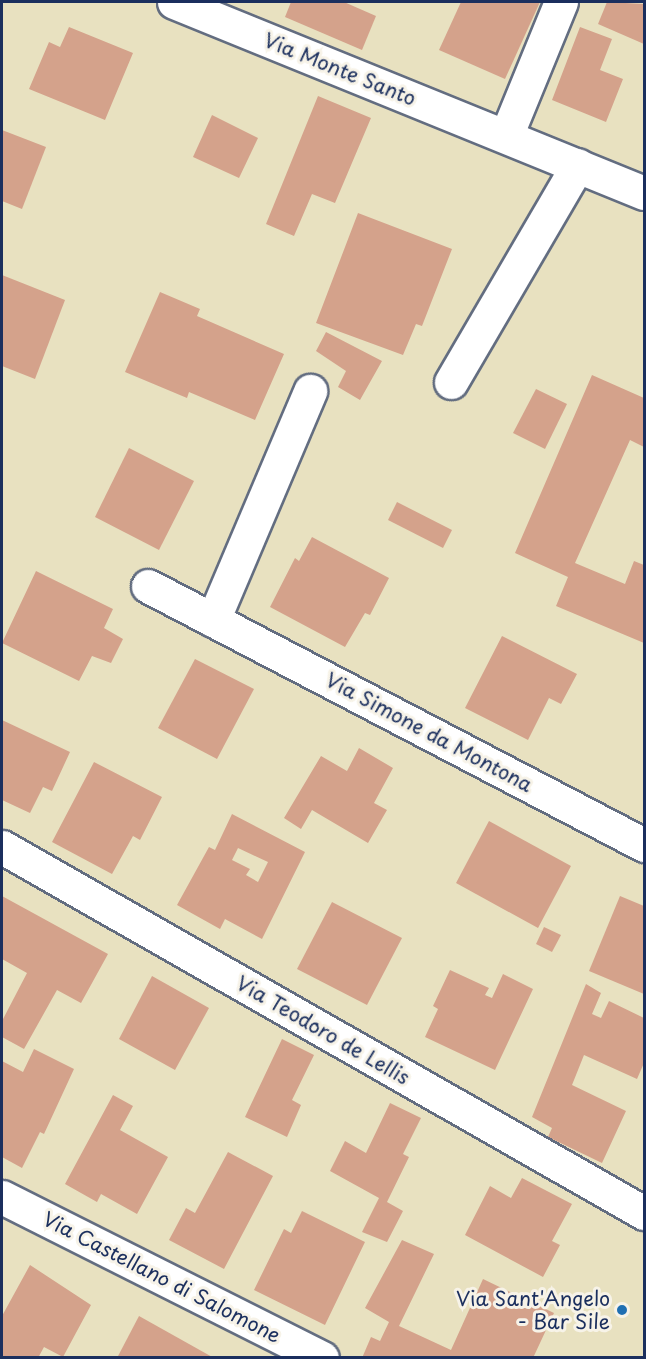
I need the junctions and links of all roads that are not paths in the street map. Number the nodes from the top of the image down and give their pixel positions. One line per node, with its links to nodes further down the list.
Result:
1 (174, 2): 3 (street, Via Monte Santo)
2 (561, 2): 3 (street)
3 (506, 136): 4 (street, Via Monte Santo)
4 (578, 165): 5 (street, Via Monte Santo); 6 (street)
5 (645, 193)
6 (451, 382)
7 (310, 391): 9 (street)
8 (148, 586): 9 (street, Via Simone da Montona)
9 (213, 620): 10 (street, Via Simone da Montona)
10 (645, 845)
11 (2, 847): 13 (street, Via Teodoro de Lellis)
12 (2, 1197): 14 (street, Via Castellano di Salomone)
13 (645, 1213)
14 (322, 1358)

